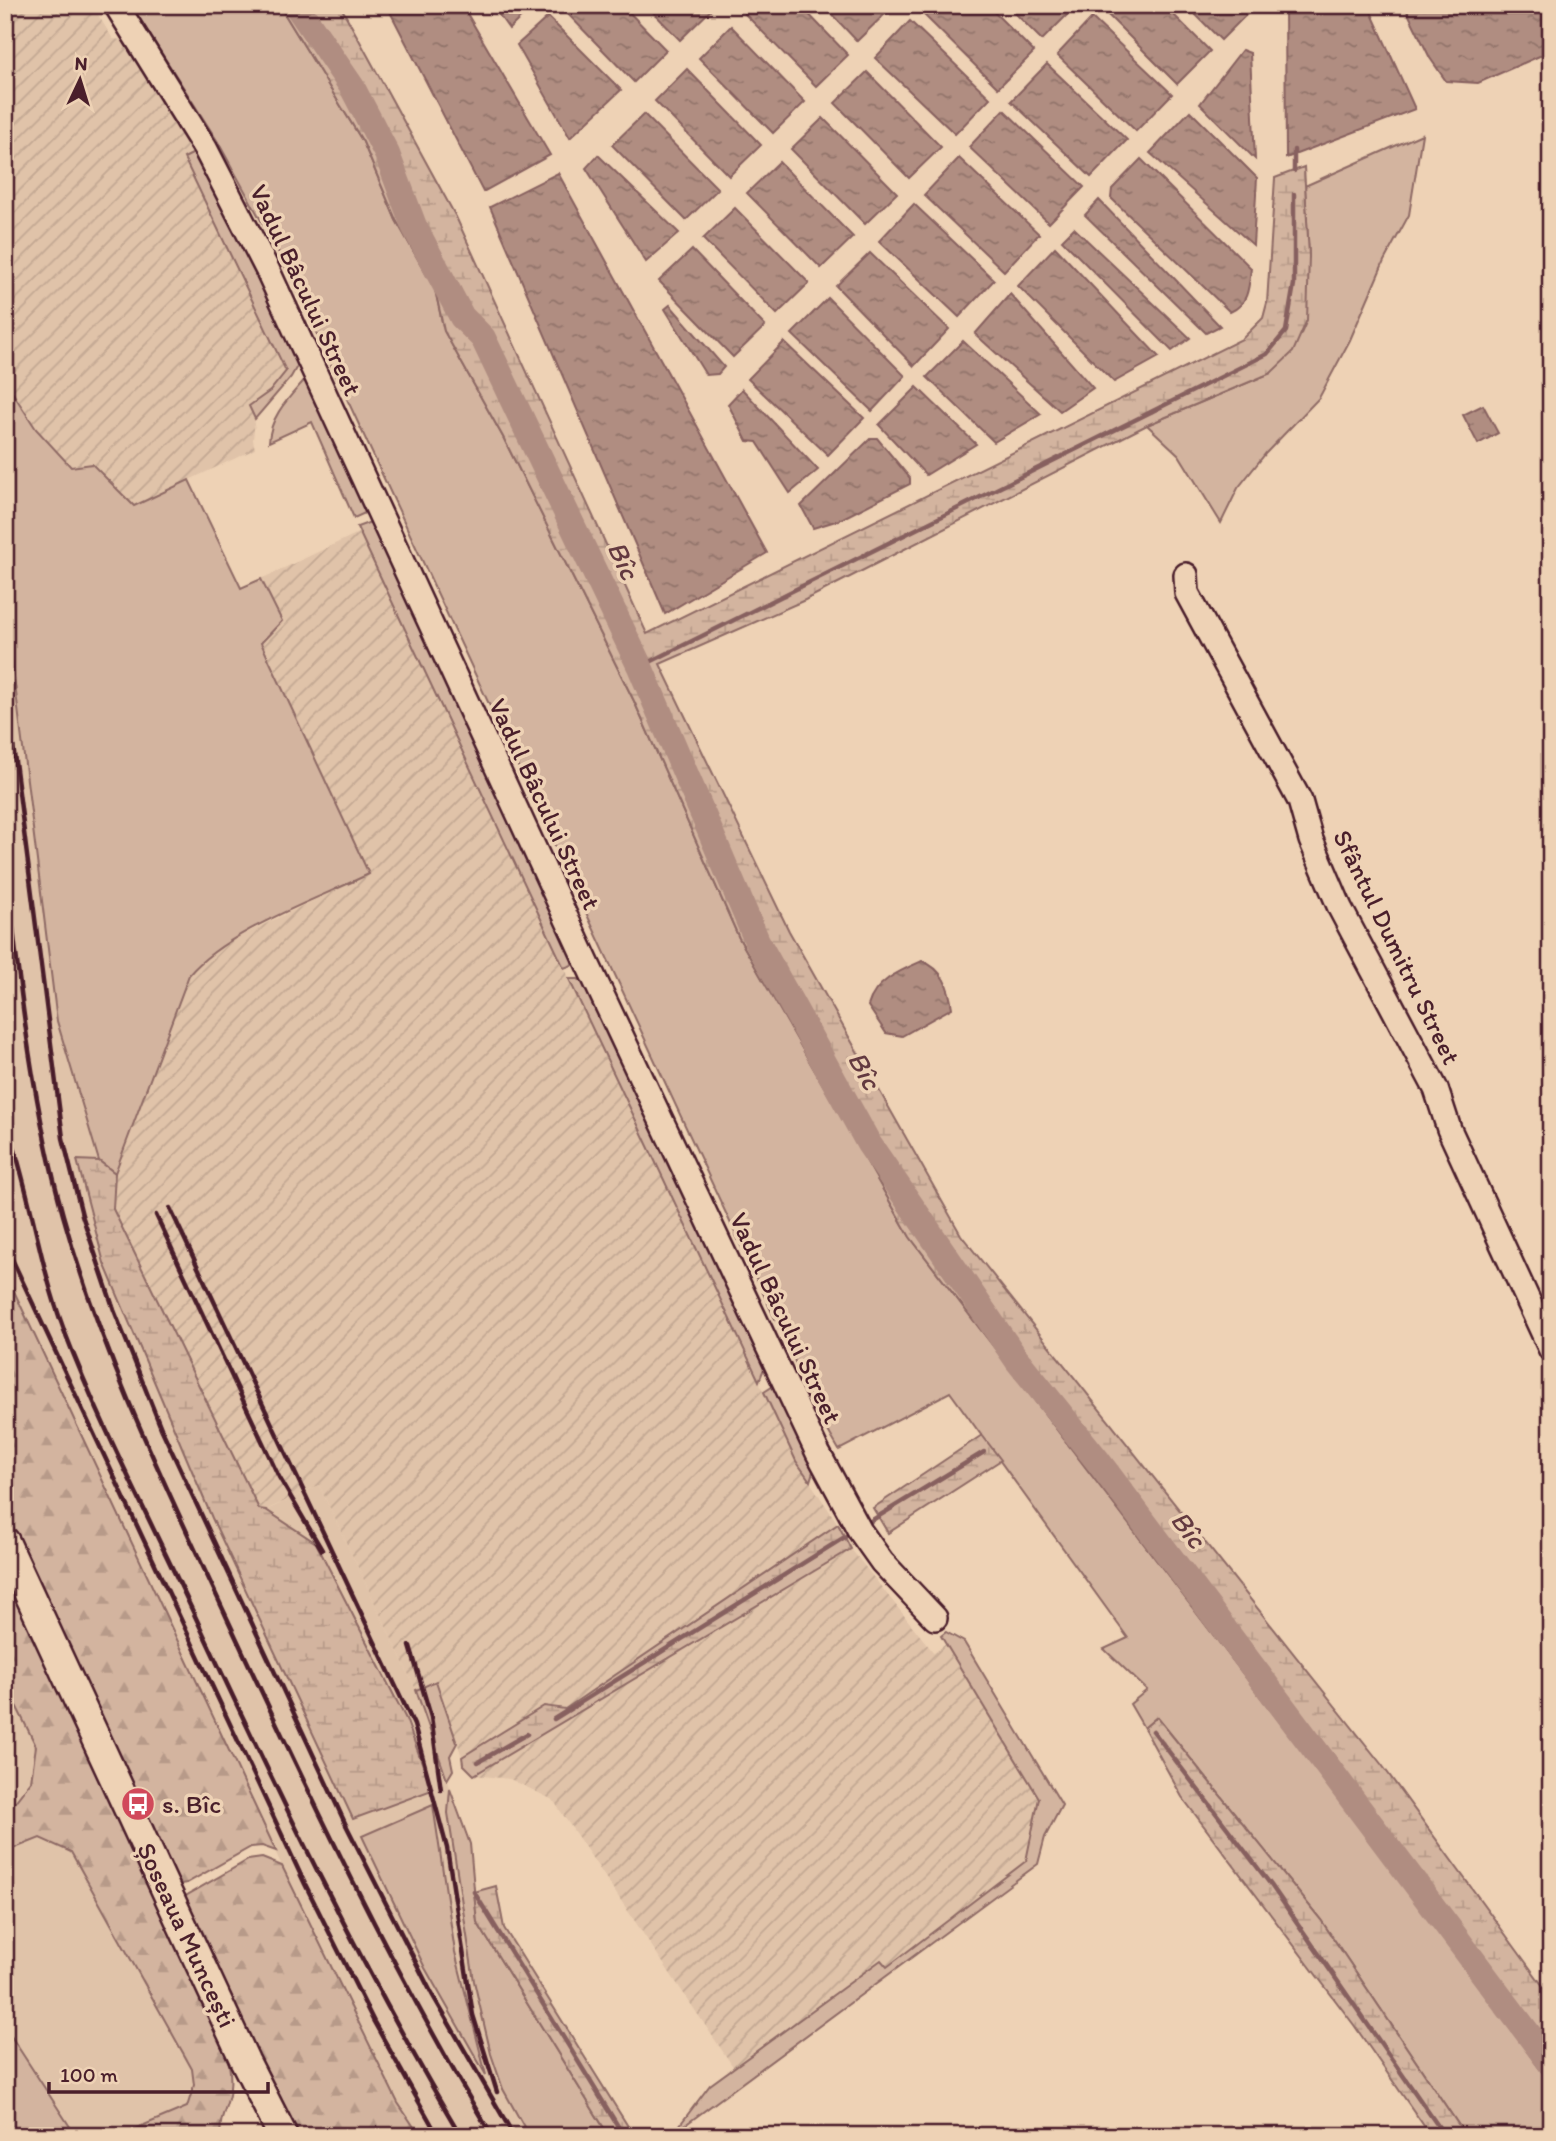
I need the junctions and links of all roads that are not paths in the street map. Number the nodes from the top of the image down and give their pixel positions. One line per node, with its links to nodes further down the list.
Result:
1 (116, 5): 5 (street, Vadul Bâcului Street)
2 (1186, 575): 3 (street, Sfântul Dumitru Street)
3 (1551, 1350)
4 (5, 1542): 6 (main road, Șoseaua Muncești)
5 (935, 1618)
6 (283, 2136)

